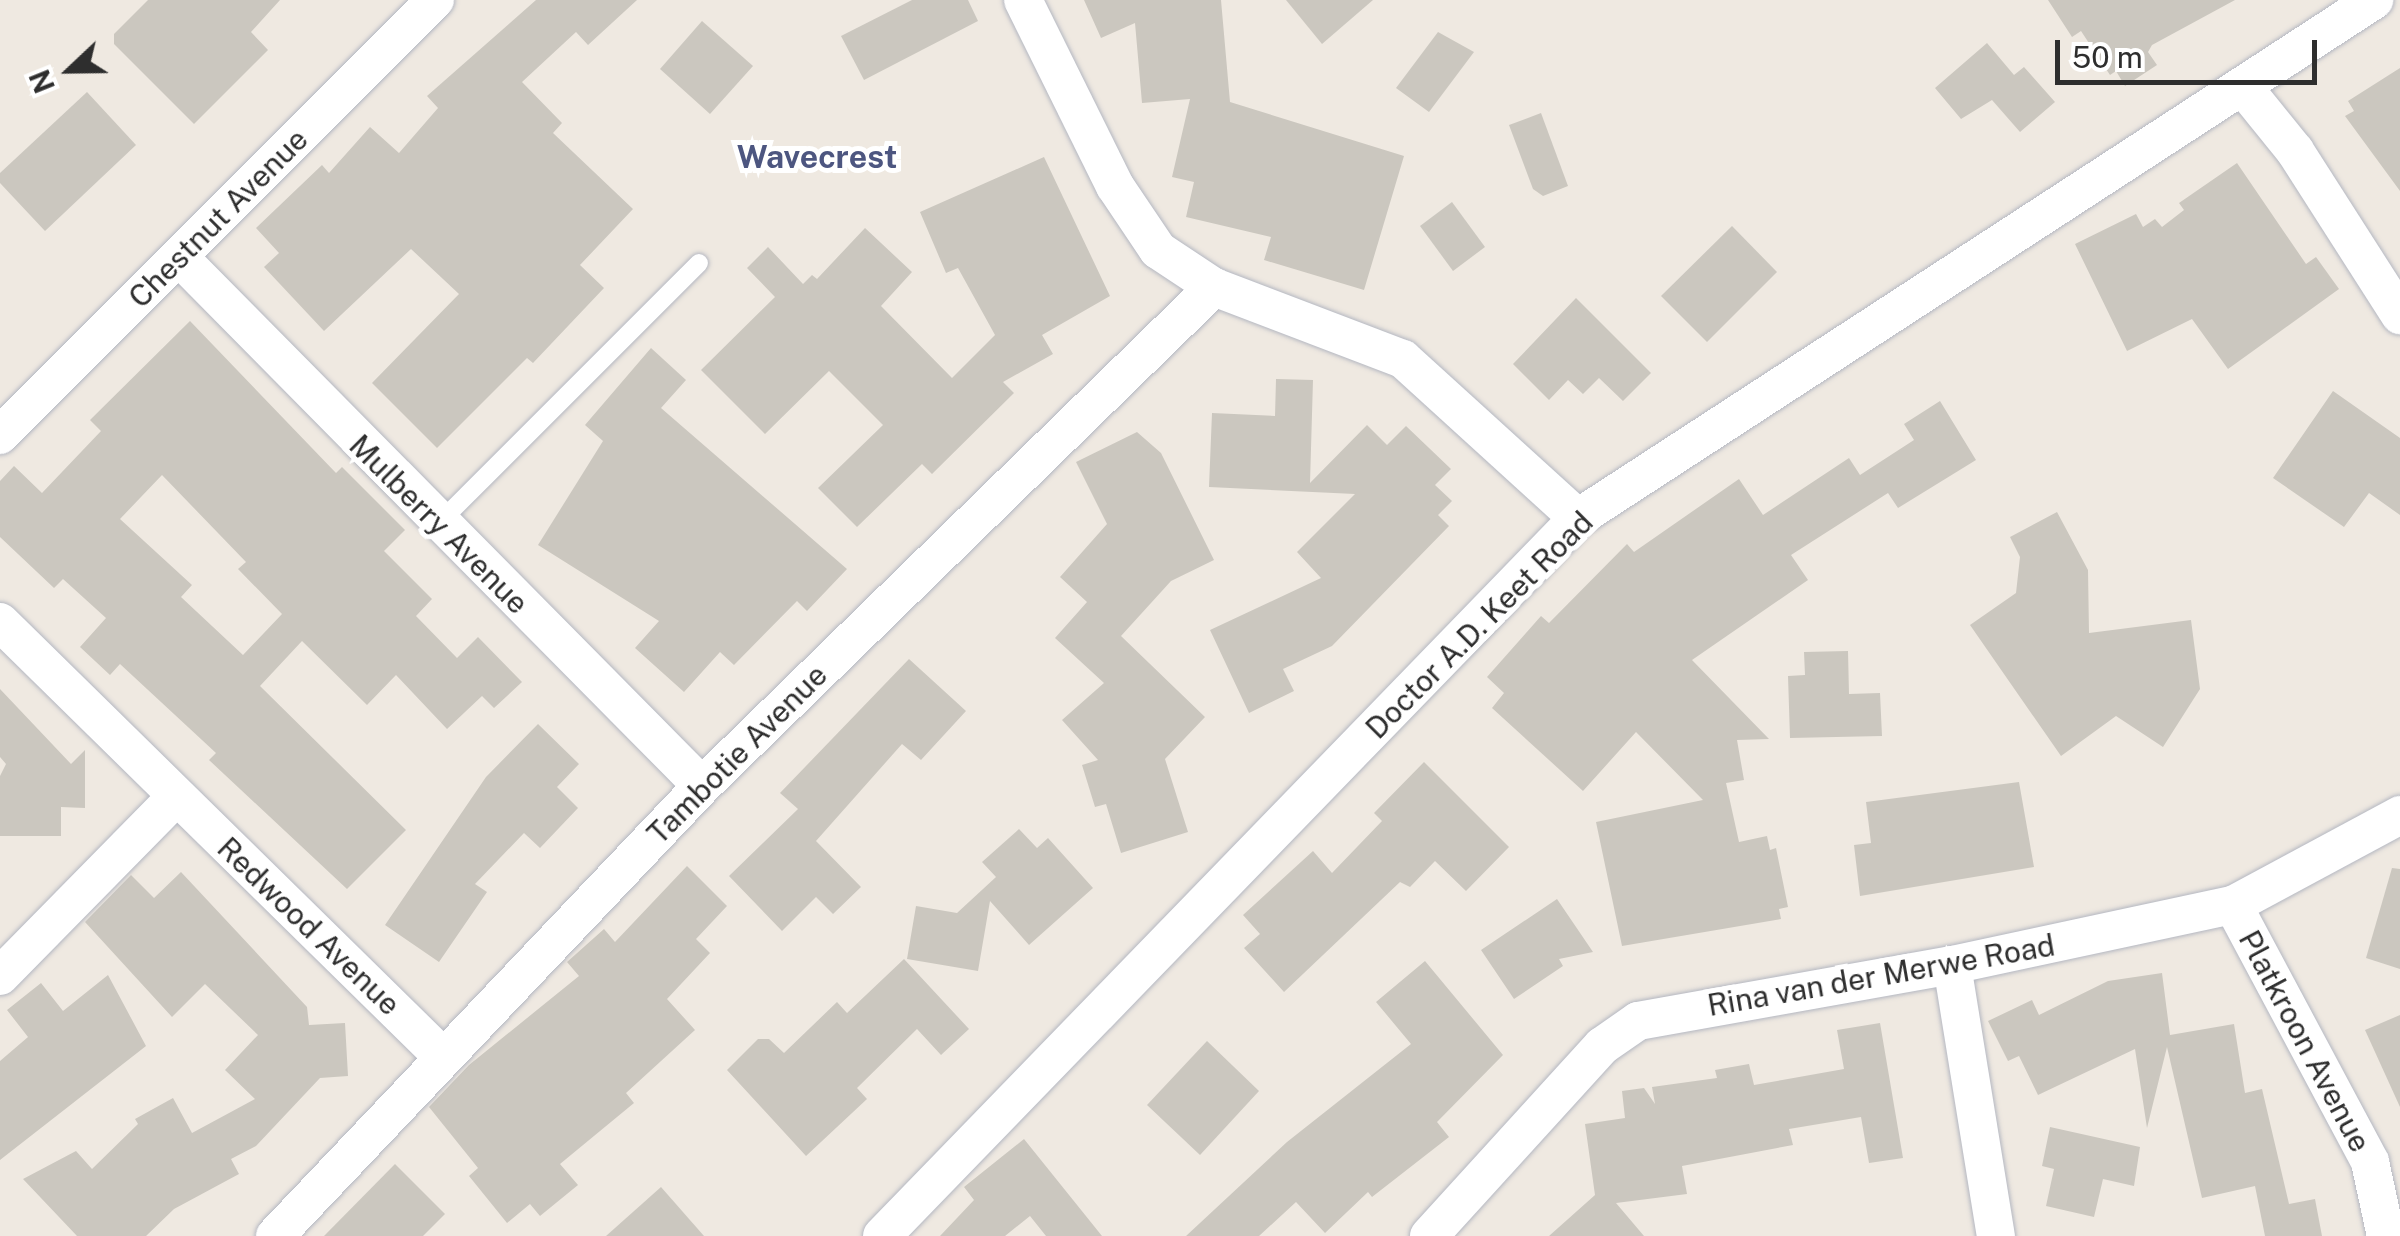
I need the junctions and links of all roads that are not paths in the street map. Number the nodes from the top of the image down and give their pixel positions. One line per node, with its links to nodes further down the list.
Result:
1 (435, 0): 5 (street, Chestnut Avenue)
2 (1023, 0): 7 (street)
3 (2374, 0): 4 (street, Doctor A.D. Keet Road)
4 (2244, 88): 8 (street); 10 (street, Doctor A.D. Keet Road)
5 (180, 258): 9 (street, Chestnut Avenue); 11 (street, Mulberry Avenue)
6 (699, 263): 11 (lane)
7 (1214, 286): 10 (street); 13 (street, Tambotie Avenue)
8 (2400, 314)
9 (0, 435)
10 (1578, 518): 21 (street, Doctor A.D. Keet Road)
11 (438, 525): 13 (street, Mulberry Avenue)
12 (0, 622): 14 (street, Redwood Avenue)
13 (702, 786): 19 (street, Tambotie Avenue)
14 (176, 797): 18 (street); 19 (street, Redwood Avenue)
15 (2400, 815): 16 (street, Rina van der Merwe Road)
16 (2233, 905): 17 (street, Rina van der Merwe Road); 24 (street, Platkroon Avenue)
17 (1952, 966): 22 (street, Rina van der Merwe Road); 23 (street)
18 (0, 976)
19 (442, 1056): 20 (street, Tambotie Avenue)
20 (275, 1236)
21 (882, 1236)
22 (1428, 1236)
23 (1996, 1236)
24 (2386, 1236)

